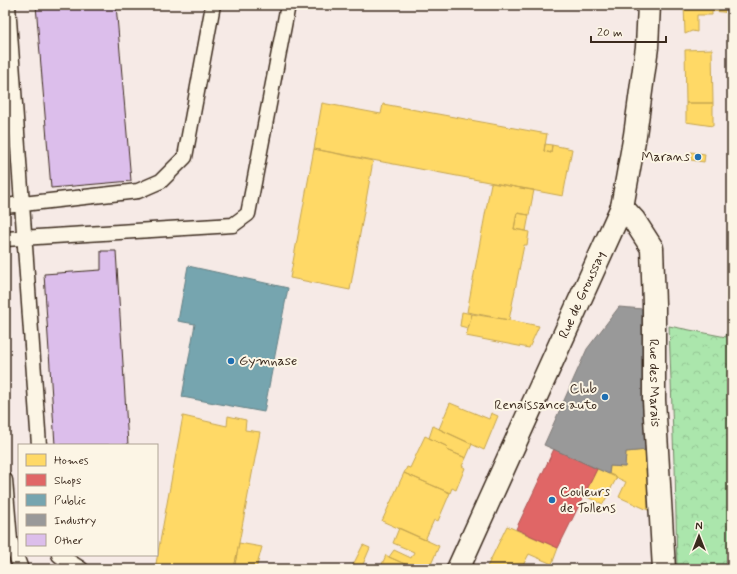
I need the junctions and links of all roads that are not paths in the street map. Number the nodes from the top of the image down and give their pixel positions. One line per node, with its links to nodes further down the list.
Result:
1 (8, 5): 5 (lane)
2 (213, 5): 5 (lane)
3 (288, 5): 8 (lane)
4 (649, 5): 7 (main road, Rue de Groussay)
5 (22, 203): 6 (lane); 8 (lane)
6 (5, 206)
7 (622, 207): 15 (main road, Rue de Groussay); 16 (main road, Rue des Marais)
8 (24, 237): 9 (lane); 10 (lane)
9 (5, 239)
10 (39, 444)
11 (5, 480): 13 (lane)
12 (61, 556): 14 (lane)
13 (21, 569)
14 (81, 569)
15 (458, 569)
16 (664, 569)

